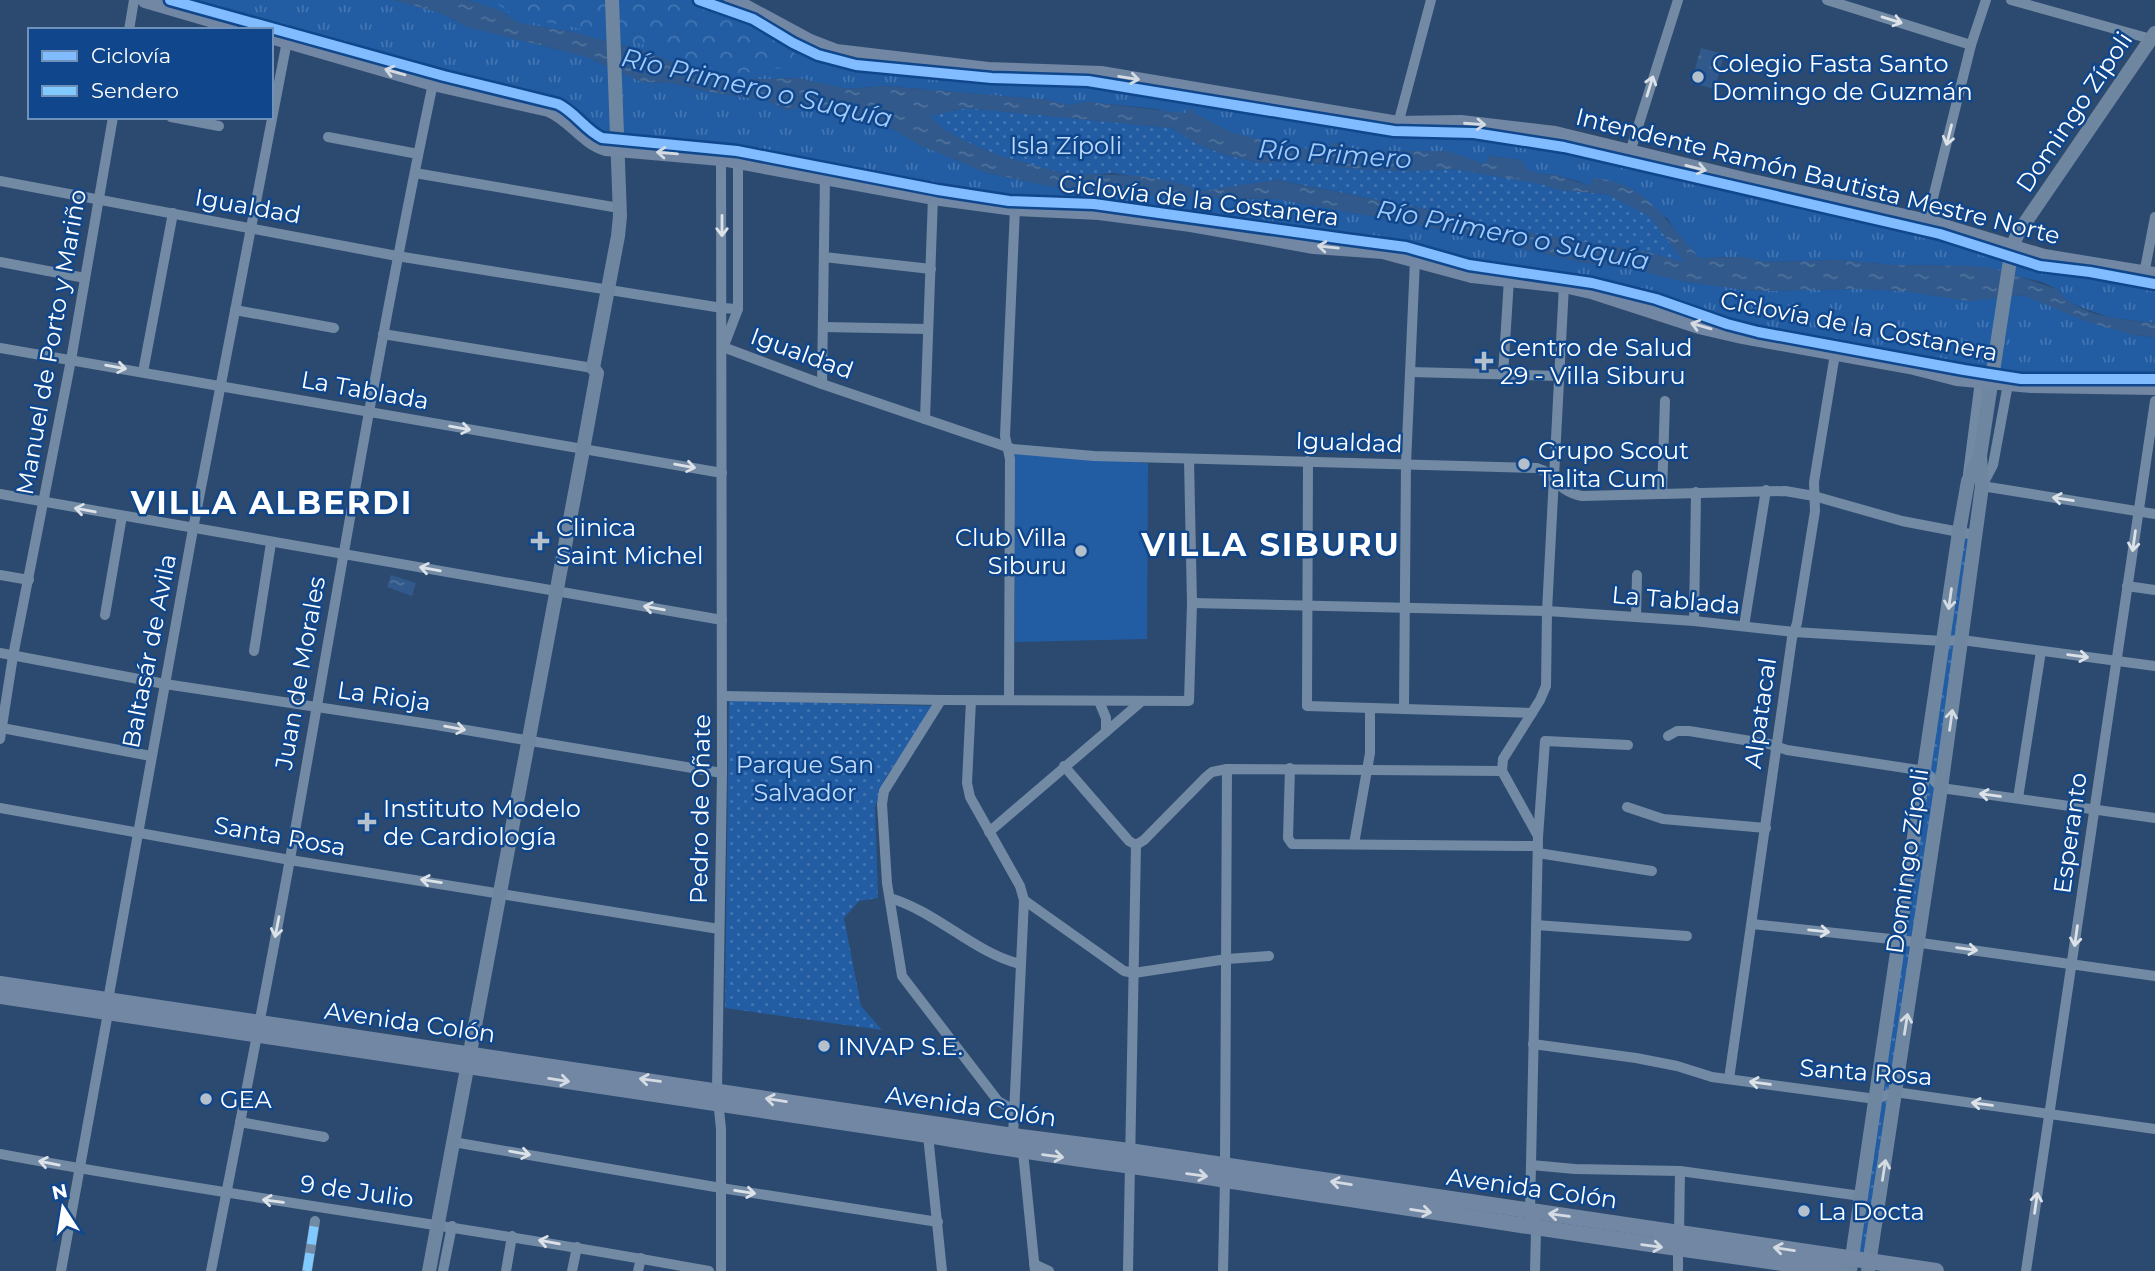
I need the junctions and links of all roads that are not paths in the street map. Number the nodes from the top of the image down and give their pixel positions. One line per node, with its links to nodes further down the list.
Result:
1 (134, 0): 10 (street)
2 (145, 0): 11 (main road)
3 (612, 0): 23 (main road)
4 (732, 0): 20 (main road, Intendente Ramón Bautista Mestre Norte, one-way to 20)
5 (1431, 0): 20 (street)
6 (1678, 0): 24 (street, one-way to 6)
7 (1827, 0): 14 (street, one-way to 14)
8 (1986, 0): 14 (street)
9 (2011, 0): 12 (street)
10 (129, 28)
11 (241, 28)
12 (2153, 36): 38 (main road, Domingo Zípoli)
13 (279, 39): 15 (street, Baltasár de Avila); 16 (main road, one-way to 13)
14 (1971, 45): 36 (street, one-way to 36)
15 (273, 78)
16 (433, 83): 23 (main road); 25 (street, Juan de Morales)
17 (113, 119): 31 (street, Manuel de Porto y Mariño)
18 (182, 119): 21 (street)
19 (267, 119): 37 (street, Baltasár de Avila)
20 (1398, 124): 24 (main road, Intendente Ramón Bautista Mestre Norte, one-way to 24)
21 (219, 126)
22 (328, 137): 25 (street)
23 (617, 149): 26 (main road, one-way to 23); 32 (main road)
24 (1630, 152): 36 (main road, Intendente Ramón Bautista Mestre Norte, one-way to 36)
25 (418, 154): 27 (street, Juan de Morales)
26 (730, 159): 28 (main road); 49 (street, Pedro de Oñate, one-way to 49); 50 (street, Pedro de Oñate)
27 (415, 173): 32 (street); 39 (street, Juan de Morales)
28 (825, 176): 30 (main road); 40 (street)
29 (0, 181): 31 (street, Igualdad)
30 (933, 197): 33 (main road); 43 (street)
31 (99, 200): 34 (street, Igualdad); 45 (street, Manuel de Porto y Mariño)
32 (619, 208): 48 (main road)
33 (1015, 208): 41 (main road, one-way to 33); 74 (street)
34 (173, 214): 37 (street, Igualdad); 61 (street)
35 (2155, 217): 44 (street)
36 (1927, 222): 38 (main road, Intendente Ramón Bautista Mestre Norte)
37 (250, 228): 39 (street, Igualdad); 51 (street, Baltasár de Avila)
38 (2011, 250): 44 (main road, Intendente Ramón Bautista Mestre Norte); 81 (main road, Domingo Zípoli)
39 (397, 256): 48 (street, Igualdad); 55 (street, Juan de Morales)
40 (824, 257): 43 (street); 52 (street)
41 (1415, 260): 46 (main road); 62 (street)
42 (0, 262): 45 (street)
43 (931, 269): 54 (street)
44 (2149, 275)
45 (85, 278): 59 (street, Manuel de Porto y Mariño)
46 (1509, 279): 47 (main road); 63 (street)
47 (1564, 285): 58 (main road, one-way to 47); 64 (street)
48 (608, 289): 49 (street, Igualdad); 60 (main road)
49 (722, 308): 50 (street, Igualdad); 56 (street, Pedro de Oñate)
50 (738, 309): 56 (street, Pedro de Oñate)
51 (235, 310): 53 (street); 68 (street, Baltasár de Avila)
52 (823, 327): 54 (street); 66 (street)
53 (334, 328)
54 (928, 329): 73 (street)
55 (383, 334): 60 (street); 72 (street, Juan de Morales)
56 (723, 347): 66 (street, Igualdad); 79 (street, Pedro de Oñate)
57 (0, 348): 59 (street, La Tablada)
58 (1835, 354): 65 (main road); 86 (street, Alpatacal)
59 (71, 360): 61 (street, La Tablada, one-way to 61); 87 (street, Manuel de Porto y Mariño)
60 (593, 368): 75 (main road)
61 (144, 372): 68 (street, La Tablada)
62 (1410, 372): 63 (street); 78 (street)
63 (1503, 376): 64 (street)
64 (1559, 376): 80 (street)
65 (1980, 381): 67 (main road); 81 (street, Domingo Zípoli)
66 (822, 384): 73 (street, Igualdad)
67 (2008, 384): 69 (main road); 81 (street)
68 (221, 386): 72 (street, La Tablada); 91 (street, Baltasár de Avila)
69 (2155, 387)
70 (1665, 401): 85 (street)
71 (2155, 401): 88 (street, Esperanto)
72 (369, 412): 75 (street, La Tablada, one-way to 75); 95 (street, Juan de Morales)
73 (925, 419): 74 (street, Igualdad)
74 (1007, 448): 76 (street, Igualdad); 123 (street)
75 (578, 449): 79 (street, La Tablada, one-way to 79); 101 (main road)
76 (1189, 459): 77 (street, Igualdad); 102 (street)
77 (1308, 461): 78 (street, Igualdad); 103 (street)
78 (1406, 464): 80 (street, Igualdad); 104 (street)
79 (722, 472): 108 (street, Pedro de Oñate)
80 (1554, 480): 85 (street, Igualdad); 105 (street)
81 (1975, 484): 88 (street, one-way to 81); 92 (main road, Domingo Zípoli); 93 (main road, Domingo Zípoli)
82 (1766, 491): 83 (street, Igualdad); 86 (street, Igualdad); 110 (street)
83 (1696, 492): 85 (street, Igualdad); 109 (street)
84 (0, 494): 87 (street)
85 (1662, 494)
86 (1814, 496): 92 (street, Igualdad); 111 (street, Alpatacal)
87 (43, 502): 90 (street, one-way to 87); 98 (street, Manuel de Porto y Mariño)
88 (2138, 512): 89 (street); 99 (street, Esperanto, one-way to 99)
89 (2155, 514)
90 (122, 516): 91 (street); 106 (street)
91 (193, 529): 94 (street); 120 (street, Baltasár de Avila)
92 (1959, 532): 93 (street, Igualdad); 113 (main road, Domingo Zípoli, one-way to 113)
93 (1975, 535): 112 (main road, Domingo Zípoli)
94 (271, 542): 95 (street); 114 (street)
95 (343, 553): 101 (street, one-way to 95); 127 (street, Juan de Morales)
96 (0, 575): 98 (street)
97 (1637, 575): 107 (street)
98 (29, 580): 117 (street, Manuel de Porto y Mariño)
99 (2127, 586): 100 (street); 118 (street, Esperanto)
100 (2155, 590)
101 (552, 591): 108 (street, one-way to 101); 134 (main road)
102 (1192, 603): 103 (street, La Tablada); 126 (street)
103 (1308, 605): 104 (street, La Tablada); 128 (street)
104 (1405, 607): 105 (street, La Tablada); 129 (street)
105 (1547, 611): 107 (street, La Tablada); 130 (street)
106 (105, 615)
107 (1636, 617): 109 (street, La Tablada)
108 (722, 620): 121 (street, Pedro de Oñate)
109 (1693, 621): 110 (street, La Tablada)
110 (1744, 626): 111 (street, La Tablada)
111 (1794, 632): 113 (street, La Tablada); 136 (street, Alpatacal)
112 (1962, 640): 113 (street, La Tablada); 115 (street, La Tablada); 145 (main road, Domingo Zípoli, one-way to 112)
113 (1944, 641): 143 (main road, Domingo Zípoli)
114 (254, 651)
115 (2041, 651): 118 (street, La Tablada, one-way to 118); 146 (street)
116 (0, 653): 117 (street, La Rioja)
117 (13, 656): 120 (street, La Rioja); 132 (street, Manuel de Porto y Mariño)
118 (2116, 661): 119 (street, La Tablada); 149 (street, Esperanto)
119 (2155, 666)
120 (164, 684): 127 (street, La Rioja); 137 (street, Baltasár de Avila)
121 (722, 696): 124 (street); 144 (street, Pedro de Oñate)
122 (971, 700): 123 (street); 124 (street); 152 (street)
123 (1009, 700): 125 (street)
124 (941, 701): 160 (street)
125 (1099, 701): 126 (street); 131 (street)
126 (1142, 701): 131 (street)
127 (315, 707): 134 (street, La Rioja, one-way to 134); 157 (street, Juan de Morales)
128 (1370, 708): 129 (street); 141 (street)
129 (1404, 709): 130 (street)
130 (1532, 713): 142 (street)
131 (1105, 732): 138 (street)
132 (1, 734): 137 (street)
133 (1668, 736): 136 (street)
134 (525, 740): 144 (street, La Rioja); 159 (main road)
135 (1628, 745): 156 (street)
136 (1777, 747): 143 (street); 151 (street, Alpatacal)
137 (151, 756): 153 (street, Baltasár de Avila)
138 (1065, 766): 152 (street); 155 (street)
139 (1290, 768): 140 (street); 141 (street); 154 (street)
140 (1227, 769): 155 (street); 169 (street)
141 (1368, 769): 142 (street); 154 (street)
142 (1502, 771): 156 (street)
143 (1925, 771): 145 (street); 166 (main road, Domingo Zípoli)
144 (722, 773): 164 (street, Pedro de Oñate)
145 (1941, 788): 146 (street, one-way to 145); 167 (main road, Domingo Zípoli)
146 (2018, 798): 149 (street)
147 (1627, 807): 151 (street)
148 (0, 808): 153 (street, Santa Rosa)
149 (2094, 809): 150 (street); 171 (street, Esperanto, one-way to 171)
150 (2155, 818)
151 (1766, 828): 162 (street, Alpatacal)
152 (989, 832): 161 (street)
153 (137, 833): 157 (street, Santa Rosa); 176 (street, Baltasár de Avila)
154 (1354, 844): 156 (street)
155 (1136, 845): 172 (street)
156 (1538, 845): 158 (street); 163 (street)
157 (290, 860): 159 (street, Santa Rosa, one-way to 157); 177 (street, Juan de Morales, one-way to 177)
158 (1652, 871)
159 (498, 892): 164 (street, Santa Rosa); 179 (main road)
160 (890, 898): 170 (street); 184 (street)
161 (1024, 900): 170 (street); 172 (street)
162 (1752, 924): 166 (street, one-way to 166); 180 (street, Alpatacal)
163 (1536, 925): 165 (street); 178 (street)
164 (719, 929): 182 (street, Pedro de Oñate)
165 (1687, 936)
166 (1900, 940): 167 (street); 183 (main road, Domingo Zípoli)
167 (1918, 942): 171 (street, one-way to 171); 181 (main road, Domingo Zípoli, one-way to 167)
168 (1269, 956): 169 (street)
169 (1227, 959): 172 (street); 198 (street)
170 (1020, 964): 184 (street)
171 (2071, 964): 173 (street); 185 (street, Esperanto)
172 (1134, 973): 194 (street)
173 (2155, 976)
174 (0, 984): 176 (main road, Avenida Colón)
175 (0, 996): 176 (main road, Avenida Colón)
176 (108, 1007): 177 (main road, Avenida Colón); 196 (street, Baltasár de Avila)
177 (257, 1029): 179 (main road, Avenida Colón); 186 (street, Juan de Morales)
178 (1533, 1044): 180 (street, Santa Rosa); 195 (street)
179 (469, 1060): 182 (main road, Avenida Colón); 191 (main road)
180 (1730, 1079): 183 (street, Santa Rosa, one-way to 180)
181 (1895, 1092): 183 (street, Santa Rosa); 185 (street, Santa Rosa, one-way to 181); 213 (main road, Domingo Zípoli, one-way to 181)
182 (718, 1098): 188 (main road, Avenida Colón); 189 (main road, Avenida Colón, one-way to 182); 199 (street, Pedro de Oñate)
183 (1876, 1099): 201 (main road, Domingo Zípoli)
184 (1014, 1110): 189 (street)
185 (2049, 1114): 187 (street, Santa Rosa); 231 (street, Esperanto, one-way to 185)
186 (240, 1122): 190 (street); 200 (street, Juan de Morales)
187 (2155, 1129)
188 (928, 1135): 192 (main road, Avenida Colón); 204 (street)
189 (1013, 1136): 194 (main road, Avenida Colón)
190 (324, 1137)
191 (453, 1142): 199 (street, one-way to 199); 205 (main road)
192 (1023, 1152): 194 (main road, Avenida Colón, one-way to 194); 211 (street)
193 (0, 1154): 196 (street, 9 de Julio, one-way to 193)
194 (1129, 1158): 198 (main road, Avenida Colón); 226 (street)
195 (1531, 1165): 197 (street); 202 (street)
196 (79, 1169): 200 (street, 9 de Julio); 214 (street, Baltasár de Avila)
197 (1680, 1171): 201 (street); 208 (street)
198 (1225, 1173): 202 (main road, Avenida Colón, one-way to 198); 206 (main road, Avenida Colón, one-way to 206); 227 (street)
199 (721, 1188): 204 (street, one-way to 204); 223 (street, Pedro de Oñate)
200 (226, 1194): 205 (street, 9 de Julio, one-way to 200); 215 (street, Juan de Morales)
201 (1861, 1196): 212 (main road, Domingo Zípoli)
202 (1530, 1211): 206 (street); 208 (main road, Avenida Colón, one-way to 202)
203 (315, 1221): 216 (street)
204 (938, 1222): 224 (street)
205 (445, 1225): 207 (street, 9 de Julio); 217 (main road); 218 (street)
206 (1536, 1229): 208 (main road, Avenida Colón, one-way to 208); 228 (street)
207 (512, 1236): 209 (street, 9 de Julio, one-way to 207); 219 (street)
208 (1678, 1241): 212 (main road, Avenida Colón); 229 (street)
209 (576, 1247): 210 (street, 9 de Julio); 220 (street)
210 (641, 1258): 221 (street); 222 (street, 9 de Julio)
211 (1034, 1267): 225 (street)
212 (1847, 1267): 213 (main road, Avenida Colón)
213 (1869, 1267): 230 (main road, Avenida Colón)
214 (61, 1271)
215 (211, 1271)
216 (307, 1271)
217 (429, 1271)
218 (443, 1271)
219 (506, 1271)
220 (572, 1271)
221 (638, 1271)
222 (709, 1271)
223 (721, 1271)
224 (942, 1271)
225 (1049, 1271)
226 (1128, 1271)
227 (1223, 1271)
228 (1535, 1271)
229 (1678, 1271)
230 (1936, 1271)
231 (2026, 1271)

